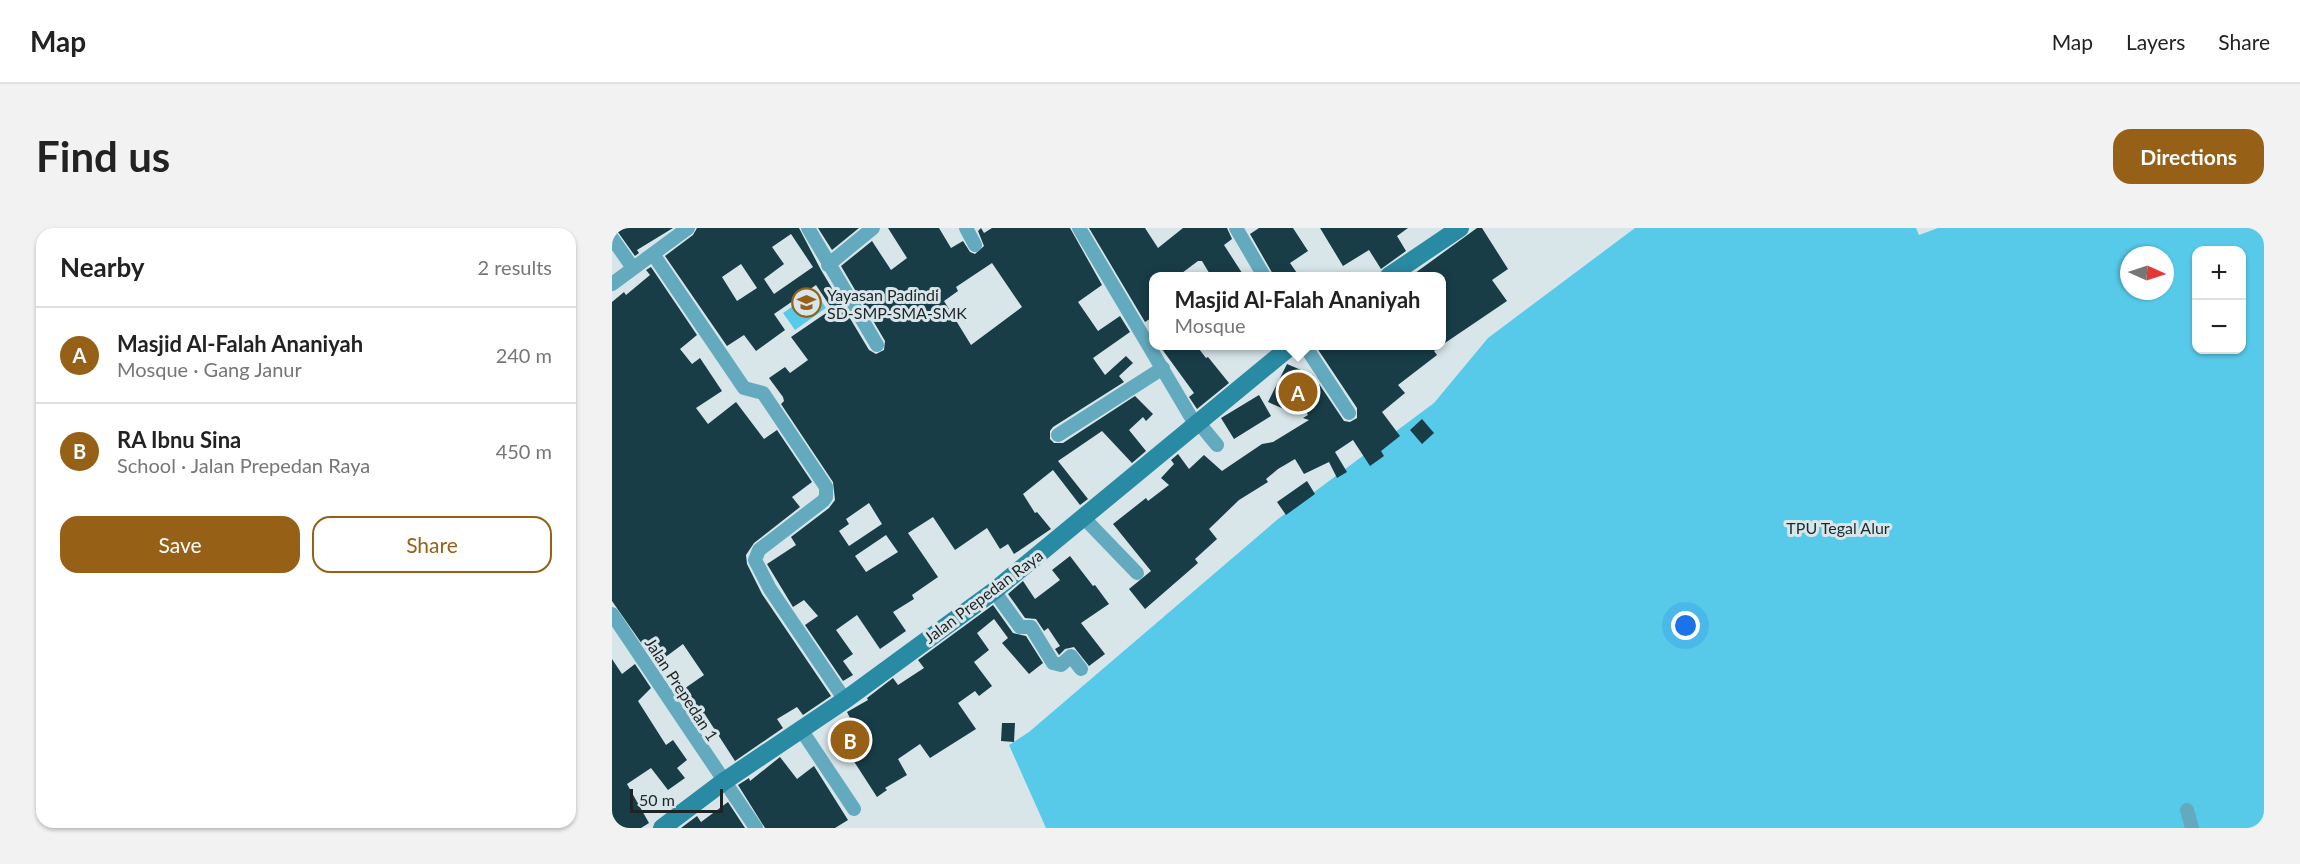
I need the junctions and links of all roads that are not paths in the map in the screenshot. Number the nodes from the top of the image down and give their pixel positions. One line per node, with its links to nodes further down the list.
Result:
1 (688, 228): 10 (street)
2 (808, 228): 11 (street)
3 (873, 228): 11 (street)
4 (966, 228): 9 (street)
5 (1079, 228): 17 (street)
6 (1236, 228): 13 (street)
7 (1460, 228): 14 (street)
8 (612, 238): 12 (street)
9 (975, 245)
10 (653, 254): 12 (street); 31 (street)
11 (828, 265): 16 (street)
12 (633, 268): 15 (street)
13 (1262, 272)
14 (1395, 272)
15 (612, 284)
16 (877, 345)
17 (1149, 345)
18 (1152, 350): 21 (street)
19 (1285, 350): 23 (street, Jalan Prepedan Raya)
20 (1308, 350): 22 (street)
21 (1163, 368): 23 (street); 24 (street)
22 (1349, 413)
23 (1197, 423): 25 (street); 26 (street, Jalan Prepedan Raya)
24 (1058, 435)
25 (1216, 446)
26 (1083, 517): 27 (street); 28 (street, Jalan Prepedan Raya)
27 (1137, 573)
28 (994, 591): 30 (street); 31 (street, Jalan Prepedan Raya)
29 (612, 614): 33 (street, Jalan Prepedan 1)
30 (1081, 669)
31 (845, 700): 32 (street, Jalan Prepedan Raya)
32 (800, 728): 33 (street, Jalan Prepedan Raya); 34 (street)
33 (723, 782): 36 (street, Jalan Prepedan Raya); 37 (street, Jalan Prepedan 1)
34 (854, 809)
35 (2187, 810): 38 (street)
36 (662, 828)
37 (756, 828)
38 (2192, 828)

